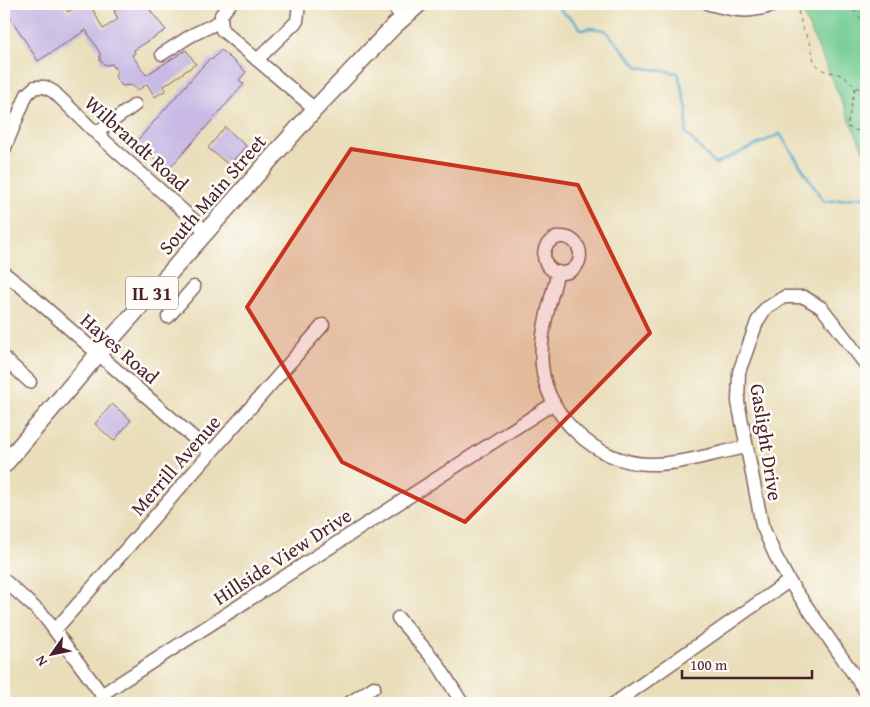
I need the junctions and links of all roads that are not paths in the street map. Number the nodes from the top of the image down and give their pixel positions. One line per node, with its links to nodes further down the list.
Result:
1 (230, 4): 8 (street)
2 (299, 4): 10 (street)
3 (392, 4): 7 (street)
4 (419, 4): 7 (main road, IL 31)
5 (709, 4): 6 (street)
6 (778, 4)
7 (402, 18): 12 (main road, IL 31)
8 (221, 21): 9 (street); 10 (street)
9 (162, 54)
10 (257, 60): 12 (street)
11 (135, 105): 13 (street)
12 (315, 109): 15 (main road, South Main Street / IL 31)
13 (96, 133): 14 (street, Wilbrandt Road); 15 (street, Wilbrandt Road)
14 (4, 150)
15 (207, 232): 21 (main road, South Main Street / IL 31)
16 (558, 272): 25 (street)
17 (4, 273): 21 (street, Hayes Road)
18 (194, 287): 19 (street)
19 (168, 317)
20 (323, 325): 27 (street, Merrill Avenue)
21 (98, 354): 27 (street, Hayes Road); 28 (main road, South Main Street / IL 31)
22 (4, 358): 24 (street)
23 (866, 365): 26 (street, Gaslight Drive)
24 (30, 382)
25 (554, 403): 26 (street); 35 (street, Hillside View Drive)
26 (746, 447): 30 (street, Gaslight Drive)
27 (211, 453): 32 (street, Merrill Avenue)
28 (4, 465)
29 (4, 580): 32 (street)
30 (788, 581): 34 (street, Gaslight Drive); 36 (street)
31 (398, 618): 38 (street)
32 (55, 630): 35 (street)
33 (374, 687): 37 (street)
34 (866, 692)
35 (105, 699)
36 (632, 699): 39 (street)
37 (348, 703)
38 (462, 703)
39 (615, 703)

